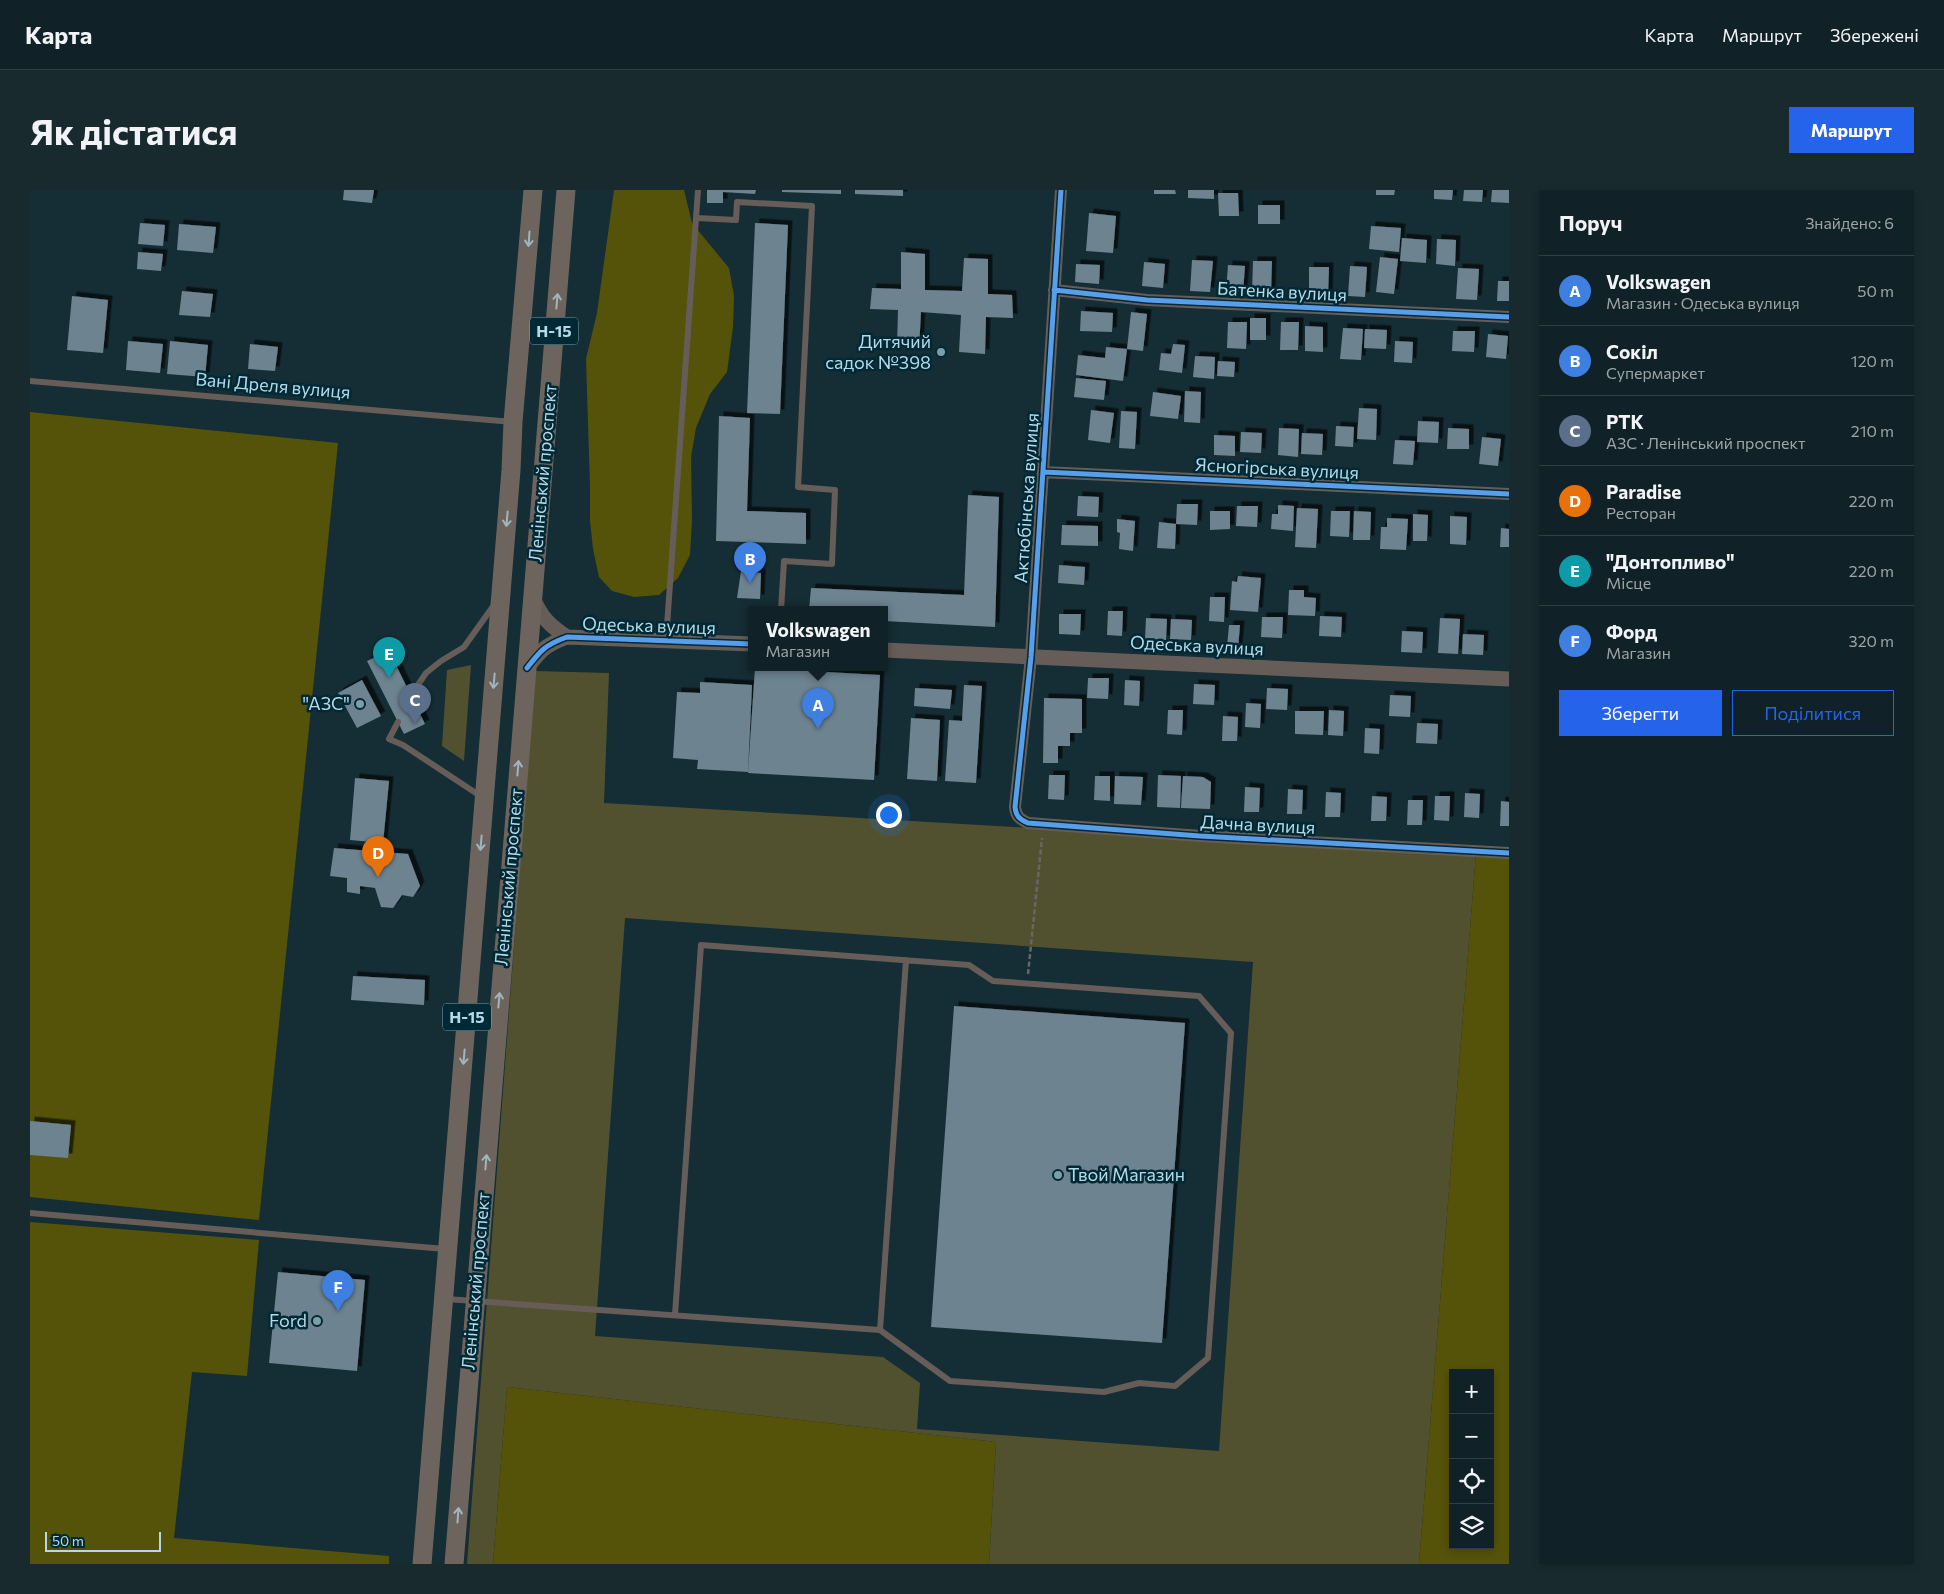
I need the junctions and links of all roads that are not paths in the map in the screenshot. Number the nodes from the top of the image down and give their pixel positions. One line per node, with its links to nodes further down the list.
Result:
1 (533, 190): 9 (main road, Ленінський проспект / Н-15, one-way to 9)
2 (566, 190): 11 (main road, Ленінський проспект / Н-15, one-way to 2)
3 (698, 190): 5 (lane)
4 (1061, 190): 6 (street, Актюбінська вулиця)
5 (697, 218): 16 (lane); 18 (lane)
6 (1054, 290): 7 (street, Батенка вулиця); 12 (street, Актюбінська вулиця)
7 (1509, 317)
8 (30, 381): 9 (lane, Вані Дреля вулиця)
9 (513, 422): 10 (main road, Ленінський проспект / Н-15)
10 (511, 470): 11 (main road); 14 (main road, Ленінський проспект / Н-15, one-way to 14)
11 (543, 472): 15 (main road, Ленінський проспект / Н-15)
12 (1043, 472): 13 (street, Ясногірська вулиця); 21 (street, Актюбінська вулиця)
13 (1509, 494)
14 (501, 596): 24 (lane); 26 (main road, Ленінський проспект / Н-15, one-way to 26)
15 (532, 597): 17 (street, Одеська вулиця); 22 (main road, Ленінський проспект / Н-15)
16 (781, 606)
17 (567, 637): 18 (street, Одеська вулиця); 22 (street, Одеська вулиця)
18 (666, 641): 19 (street, Одеська вулиця)
19 (748, 644)
20 (888, 650): 21 (street, Одеська вулиця)
21 (1031, 657): 23 (street, Одеська вулиця); 27 (street, Актюбінська вулиця)
22 (526, 668): 33 (main road, Ленінський проспект / Н-15, one-way to 22)
23 (1509, 678)
24 (411, 695)
25 (398, 722): 26 (lane)
26 (485, 798): 31 (main road, Ленінський проспект / Н-15, one-way to 31)
27 (1015, 807): 28 (street, Дачна вулиця)
28 (1509, 853)
29 (906, 960): 34 (lane); 35 (lane); 35 (lane)
30 (30, 1213): 31 (lane)
31 (449, 1249): 32 (main road, Ленінський проспект / Н-15)
32 (445, 1299): 33 (lane); 36 (main road, Ленінський проспект / Н-15)
33 (474, 1301): 34 (lane); 37 (main road, Ленінський проспект / Н-15, one-way to 33)
34 (674, 1315): 35 (lane)
35 (880, 1330)
36 (422, 1564)
37 (454, 1564)

